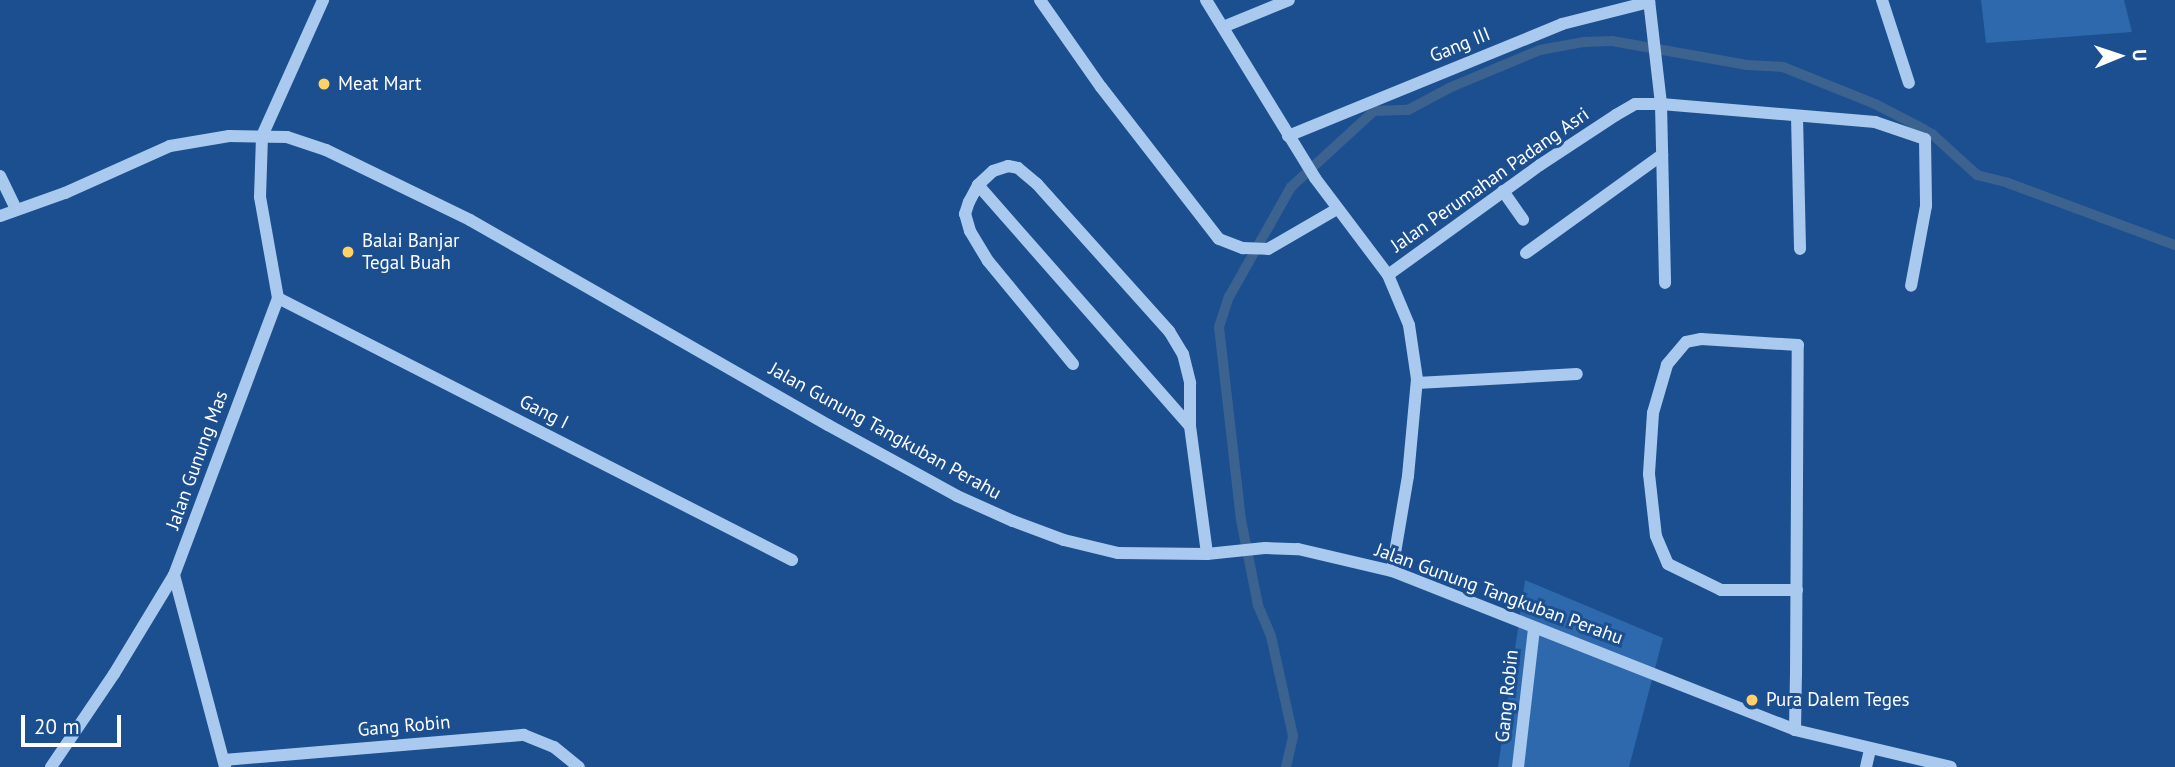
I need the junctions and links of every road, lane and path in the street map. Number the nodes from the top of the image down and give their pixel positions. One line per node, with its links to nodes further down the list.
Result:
1 (323, 0): 11 (street)
2 (1040, 0): 18 (street)
3 (1206, 0): 7 (street)
4 (1289, 0): 7 (street)
5 (1882, 0): 8 (street)
6 (1649, 1): 9 (street); 12 (street, Gang III)
7 (1223, 27): 12 (street)
8 (1909, 83)
9 (1661, 104): 10 (street, Jalan Perumahan Padang Asri); 13 (street); 16 (street, Jalan Perumahan Padang Asri)
10 (1797, 116): 21 (street); 25 (street, Jalan Perumahan Padang Asri)
11 (262, 136): 17 (street, Jalan Gunung Tangkuban Perahu); 26 (street); 31 (street, Jalan Gunung Tangkuban Perahu)
12 (1292, 142): 18 (street)
13 (1662, 155): 22 (street); 24 (street)
14 (0, 176): 17 (street)
15 (978, 185): 27 (street); 30 (street); 30 (street)
16 (1503, 191): 20 (street); 23 (street, Jalan Perumahan Padang Asri)
17 (16, 209): 19 (street, Jalan Gunung Tangkuban Perahu)
18 (1337, 209): 23 (street)
19 (0, 216)
20 (1523, 220)
21 (1800, 249)
22 (1526, 253)
23 (1388, 275): 29 (street, Jalan Perumahan Padang Asri)
24 (1665, 282)
25 (1911, 286)
26 (278, 298): 32 (street, Gang I); 34 (street, Jalan Gunung Mas)
27 (1073, 363)
28 (1577, 374): 29 (street)
29 (1417, 383): 33 (street, Jalan Perumahan Padang Asri)
30 (1190, 426): 31 (street)
31 (1207, 554): 33 (street, Jalan Gunung Tangkuban Perahu)
32 (792, 560)
33 (1392, 571): 36 (street, Jalan Gunung Tangkuban Perahu)
34 (174, 575): 39 (street); 40 (street, Jalan Gunung Mas)
35 (1797, 590): 35 (street); 37 (street)
36 (1534, 629): 37 (street, Jalan Gunung Tangkuban Perahu); 42 (street, Gang Robin)
37 (1796, 730): 38 (street, Jalan Gunung Tangkuban Perahu)
38 (1870, 750): 43 (street); 44 (street, Jalan Gunung Tangkuban Perahu)
39 (224, 764): 41 (street, Gang Robin)
40 (51, 767)
41 (579, 767)
42 (1518, 767)
43 (1866, 767)
44 (1951, 767)

